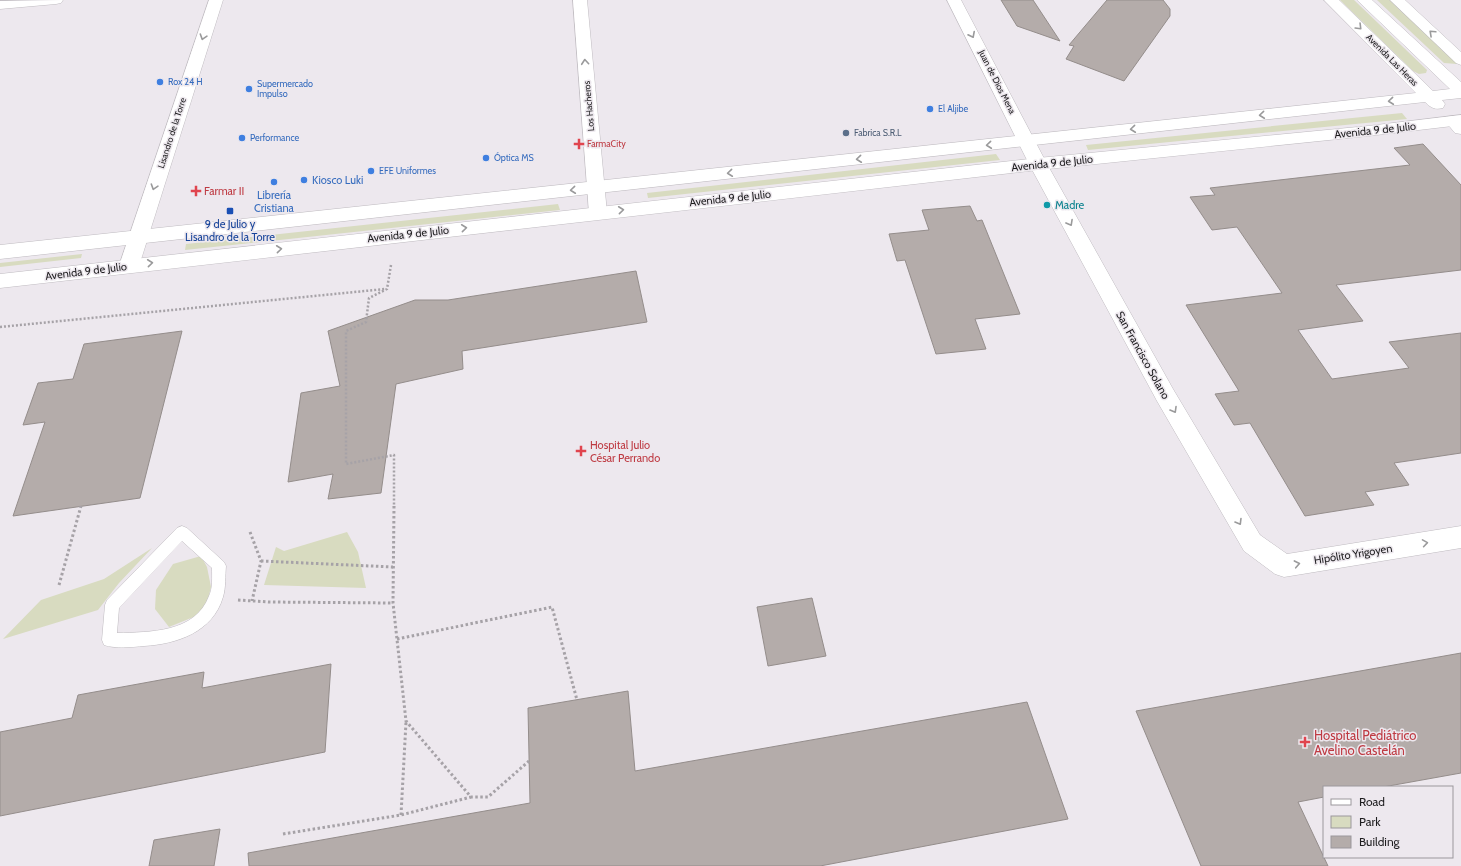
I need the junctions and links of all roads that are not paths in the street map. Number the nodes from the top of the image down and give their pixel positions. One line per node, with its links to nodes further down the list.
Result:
1 (56, 0): 8 (main road)
2 (216, 0): 17 (main road, Lisandro de la Torre, one-way to 17)
3 (580, 0): 15 (main road, Los Hacheros, one-way to 3)
4 (954, 0): 13 (main road, Juan de Dios Mena, one-way to 13)
5 (1331, 0): 11 (main road, Avenida Las Heras, one-way to 11)
6 (1364, 0): 10 (main road)
7 (1396, 0): 9 (main road, one-way to 7)
8 (0, 5)
9 (1461, 60)
10 (1461, 92): 11 (main road)
11 (1430, 97): 12 (main road, Avenida Las Heras); 13 (main road, one-way to 13)
12 (1458, 123): 14 (main road, Avenida 9 de Julio)
13 (1027, 141): 14 (main road, Juan de Dios Mena); 15 (main road, one-way to 15)
14 (1038, 164): 16 (main road, Avenida 9 de Julio, one-way to 14); 22 (main road, San Francisco Solano, one-way to 22)
15 (595, 188): 16 (main road, Los Hacheros); 17 (main road, one-way to 17)
16 (598, 213): 19 (main road, Avenida 9 de Julio, one-way to 16)
17 (138, 236): 18 (main road); 19 (main road, Lisandro de la Torre)
18 (0, 252)
19 (129, 266): 20 (main road, Avenida 9 de Julio)
20 (0, 281)
21 (1461, 537): 22 (main road, Hipólito Yrigoyen, one-way to 21)
22 (1252, 543)
23 (215, 599): 23 (lane)

